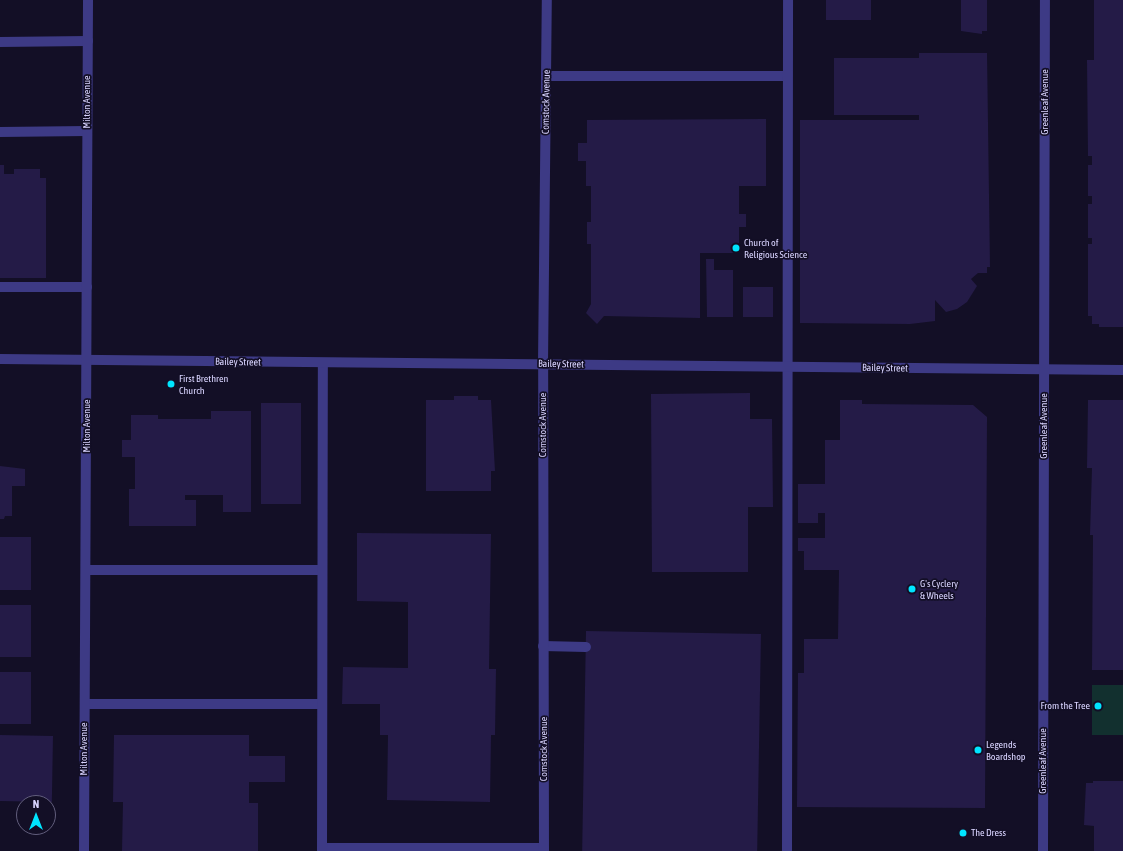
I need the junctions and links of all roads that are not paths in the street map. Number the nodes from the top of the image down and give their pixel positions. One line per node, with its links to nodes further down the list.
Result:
1 (88, 0): 5 (street, Milton Avenue)
2 (547, 0): 7 (street, Comstock Avenue)
3 (788, 0): 8 (street)
4 (1045, 0): 18 (street, Greenleaf Avenue)
5 (88, 41): 6 (street); 9 (street, Milton Avenue)
6 (0, 42)
7 (546, 76): 8 (street); 16 (street, Comstock Avenue)
8 (787, 76): 17 (street)
9 (87, 131): 10 (street); 12 (street, Milton Avenue)
10 (0, 132)
11 (0, 287): 12 (street)
12 (87, 287): 14 (street, Milton Avenue)
13 (0, 359): 14 (street, Bailey Street)
14 (87, 359): 15 (street, Bailey Street); 20 (street, Milton Avenue)
15 (323, 364): 16 (street, Bailey Street); 21 (street)
16 (543, 364): 17 (street, Bailey Street); 22 (street, Comstock Avenue)
17 (787, 367): 18 (street, Bailey Street); 30 (street)
18 (1044, 369): 19 (street, Bailey Street); 31 (street, Greenleaf Avenue)
19 (1123, 370)
20 (86, 570): 21 (street); 24 (street, Milton Avenue)
21 (322, 570): 25 (street)
22 (543, 646): 23 (street); 27 (street, Comstock Avenue)
23 (586, 647)
24 (85, 704): 25 (street); 29 (street, Milton Avenue)
25 (322, 704): 28 (street)
26 (481, 849): 27 (street); 28 (street)
27 (544, 849)
28 (322, 850)
29 (84, 851)
30 (787, 851)
31 (1043, 851)

